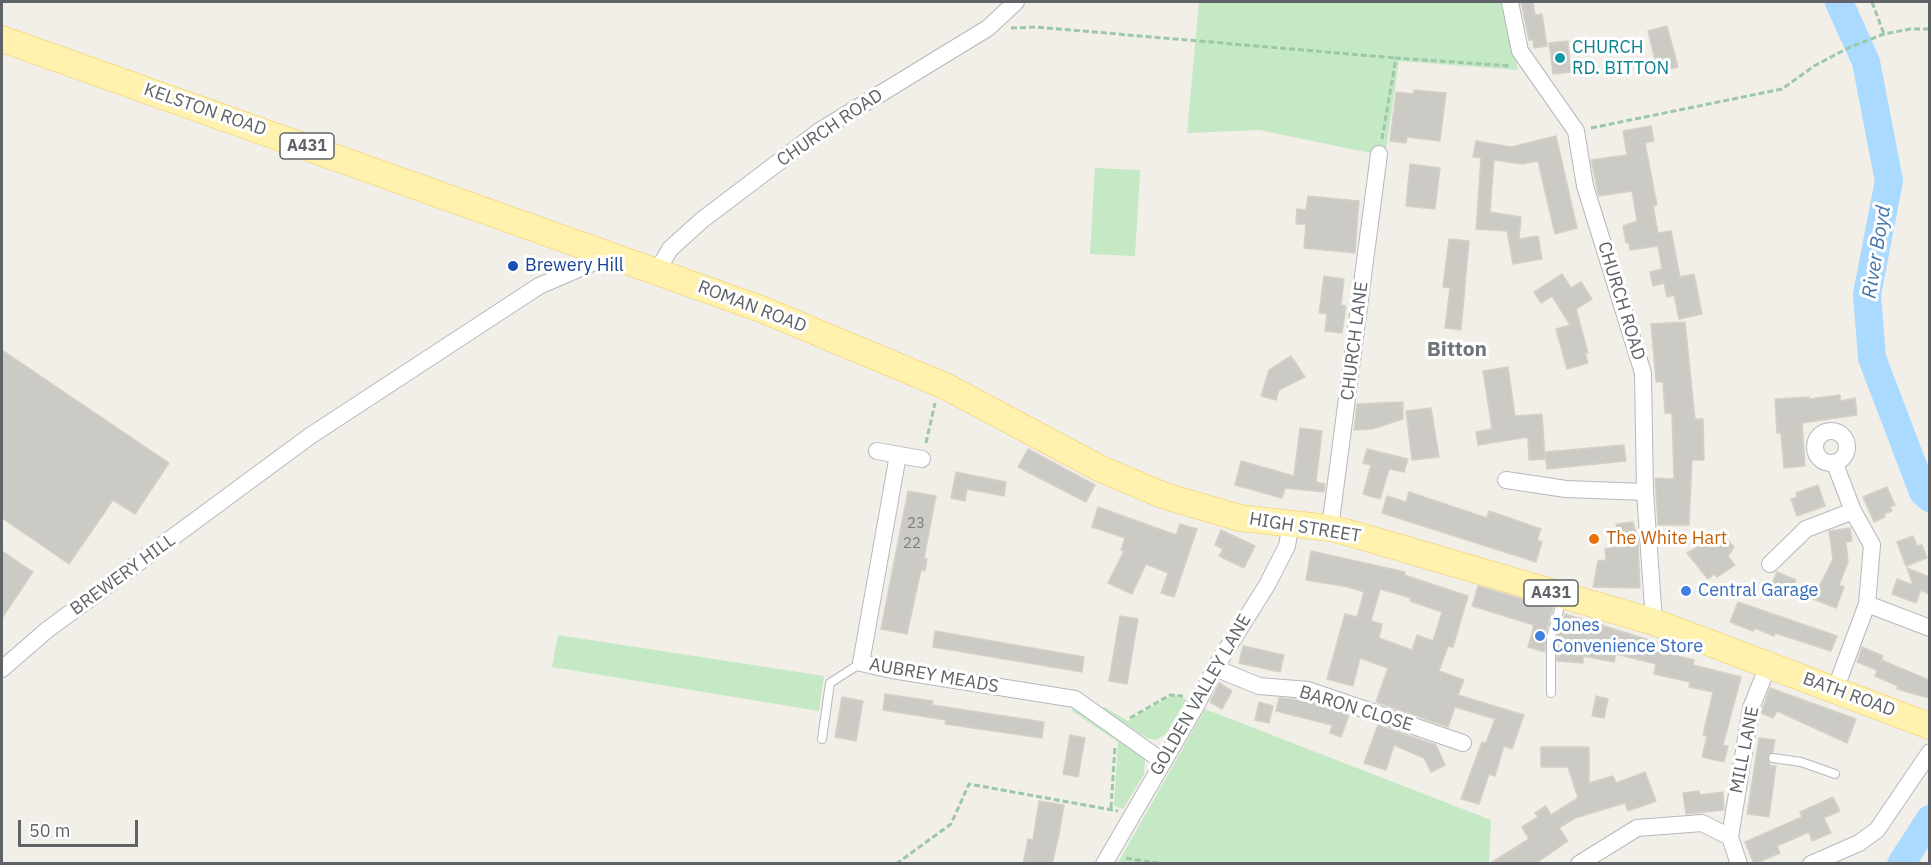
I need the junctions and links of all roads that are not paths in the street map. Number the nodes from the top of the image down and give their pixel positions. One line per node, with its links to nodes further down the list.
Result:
1 (1016, 2): 6 (street, CHURCH ROAD)
2 (1510, 2): 13 (street, CHURCH ROAD)
3 (2, 39): 5 (main road, KELSTON ROAD / A431)
4 (1379, 154): 16 (street, CHURCH LANE)
5 (611, 255): 6 (main road, ROMAN ROAD / A431); 25 (street, BREWERY HILL)
6 (657, 271): 7 (main road, ROMAN ROAD / A431)
7 (892, 362): 15 (main road, HIGH STREET / A431)
8 (877, 451): 9 (street)
9 (898, 455): 10 (street); 22 (street, AUBREY MEADS)
10 (922, 459)
11 (1835, 464): 14 (street)
12 (1506, 480): 13 (street)
13 (1645, 492): 20 (street, CHURCH ROAD)
14 (1852, 511): 17 (street); 19 (street)
15 (1291, 523): 16 (main road, HIGH STREET / A431); 24 (street, GOLDEN VALLEY LANE)
16 (1330, 528): 18 (main road, HIGH STREET / A431)
17 (1770, 564)
18 (1564, 597): 20 (main road, HIGH STREET / A431); 27 (lane)
19 (1867, 604): 21 (street); 26 (street)
20 (1654, 622): 23 (main road, HIGH STREET / A431)
21 (1929, 628)
22 (861, 663): 29 (lane); 33 (street, AUBREY MEADS)
23 (1768, 666): 26 (main road, BATH ROAD / A431); 35 (street, MILL LANE)
24 (1215, 668): 30 (street, BARON CLOSE); 33 (street, GOLDEN VALLEY LANE)
25 (2, 669)
26 (1835, 690): 28 (main road, BATH ROAD / A431)
27 (1551, 693)
28 (1929, 726)
29 (822, 739)
30 (1462, 743)
31 (1929, 752): 39 (street)
32 (1773, 758): 34 (lane)
33 (1162, 761): 36 (street, GOLDEN VALLEY LANE)
34 (1835, 774)
35 (1730, 837): 37 (street); 38 (street, MILL LANE)
36 (1108, 857)
37 (1579, 864)
38 (1739, 864)
39 (1812, 864)

